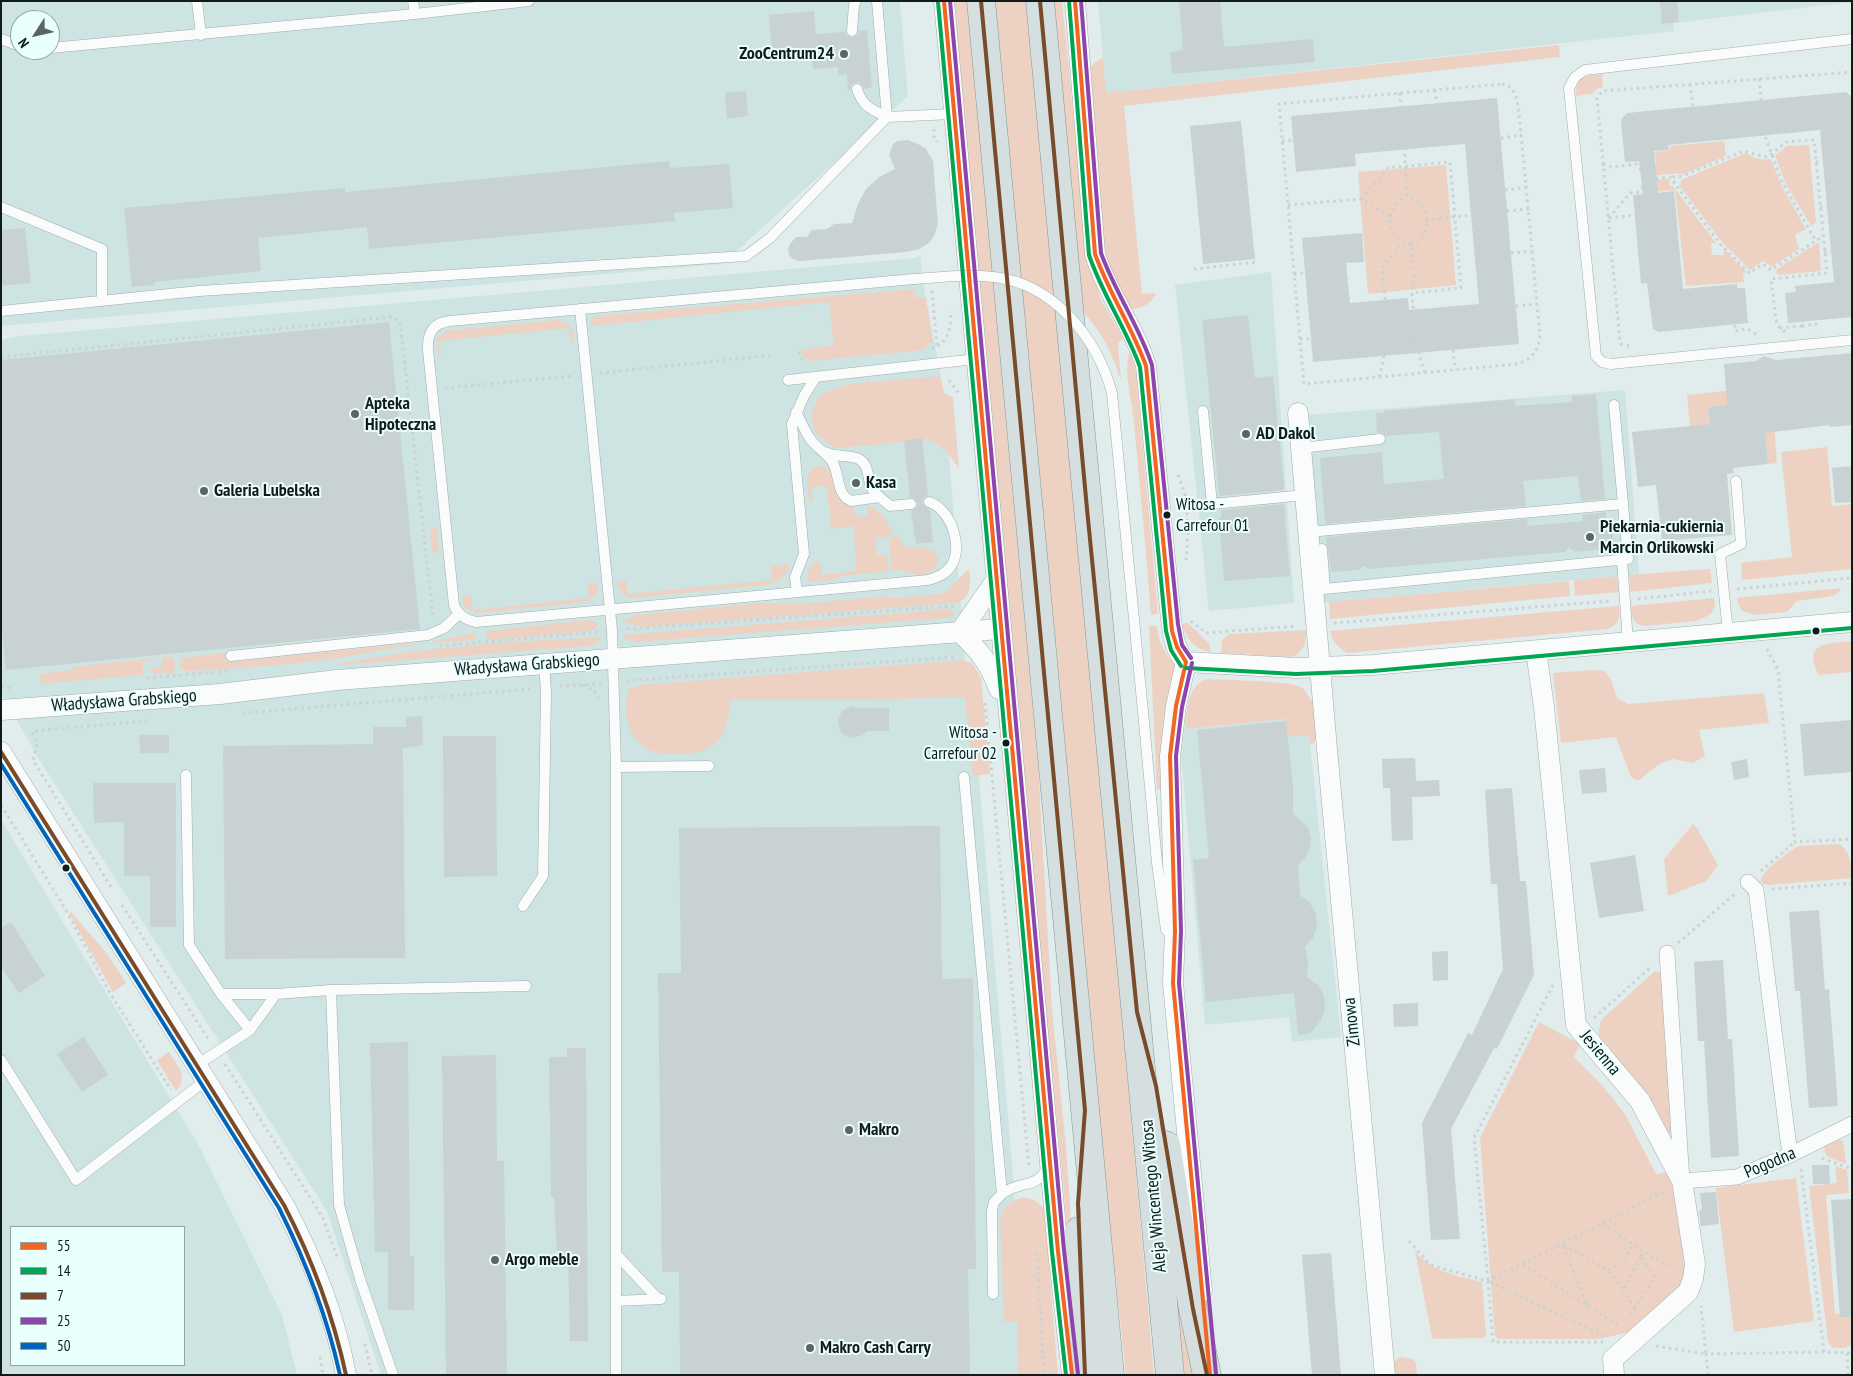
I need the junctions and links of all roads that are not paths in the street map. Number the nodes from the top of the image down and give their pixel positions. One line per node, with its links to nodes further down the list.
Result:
1 (197, 1): 13 (lane)
2 (413, 1): 11 (lane)
3 (529, 1): 10 (lane)
4 (856, 1): 12 (lane)
5 (877, 1): 18 (lane)
6 (944, 1): 17 (street)
7 (981, 1): 77 (main road)
8 (1040, 1): 73 (main road, Aleja Wincentego Witosa)
9 (1075, 1): 55 (street)
10 (506, 2): 11 (lane)
11 (414, 14): 13 (lane)
12 (852, 31)
13 (201, 35): 15 (lane)
14 (1852, 39): 23 (lane)
15 (60, 47)
16 (857, 89): 18 (lane)
17 (952, 114): 18 (lane); 24 (street)
18 (886, 117): 20 (lane)
19 (1, 207): 20 (lane)
20 (102, 301): 22 (lane)
21 (580, 309): 45 (lane); 46 (lane); 68 (lane, bridge)
22 (1, 311)
23 (1852, 340)
24 (976, 359): 25 (lane); 43 (street)
25 (816, 378): 26 (lane); 29 (lane)
26 (788, 380)
27 (1614, 405): 39 (lane)
28 (1203, 411): 35 (lane)
29 (796, 412): 33 (lane); 44 (lane)
30 (1298, 413): 32 (street, Zimowa)
31 (1380, 439): 32 (lane)
32 (1301, 448): 35 (street, Zimowa)
33 (820, 449): 36 (lane); 36 (lane)
34 (1736, 481): 50 (lane)
35 (1305, 495): 40 (street, Zimowa)
36 (880, 497): 38 (lane)
37 (929, 502): 44 (lane)
38 (910, 504)
39 (1623, 504): 40 (lane); 42 (lane)
40 (1308, 532): 57 (street, Zimowa)
41 (1322, 548): 42 (lane)
42 (1622, 560): 51 (lane)
43 (996, 579): 48 (street); 49 (street)
44 (797, 592): 45 (lane)
45 (610, 610): 46 (lane); 54 (lane)
46 (459, 614): 53 (lane)
47 (1852, 622): 50 (street)
48 (1000, 629): 49 (street, Władysława Grabskiego); 59 (street)
49 (960, 632): 54 (street, Władysława Grabskiego); 59 (street)
50 (1728, 633): 51 (street)
51 (1628, 642): 52 (street)
52 (1536, 651): 57 (street); 81 (street, Jesienna)
53 (231, 656)
54 (613, 659): 56 (street, Władysława Grabskiego); 62 (lane)
55 (1186, 662): 57 (street); 68 (street)
56 (544, 663): 58 (street, Władysława Grabskiego); 66 (lane)
57 (1320, 668): 94 (street, Zimowa)
58 (1, 710)
59 (1008, 712): 80 (street)
60 (1, 752): 76 (street)
61 (709, 766): 62 (lane)
62 (616, 767): 83 (lane)
63 (186, 775): 71 (lane)
64 (964, 778): 82 (lane)
65 (1752, 886): 79 (street)
66 (523, 906)
67 (1668, 953): 81 (street)
68 (1174, 983): 93 (street)
69 (526, 986): 70 (lane)
70 (331, 990): 72 (lane); 87 (lane)
71 (221, 994): 72 (lane); 74 (lane)
72 (276, 994): 74 (lane)
73 (1137, 1012): 92 (main road, Aleja Wincentego Witosa); 93 (main road)
74 (250, 1030): 76 (lane)
75 (1, 1060): 76 (lane)
76 (202, 1073): 86 (street)
77 (1085, 1110): 90 (main road); 91 (main road)
78 (1852, 1124): 79 (street, Pogodna)
79 (1796, 1152): 81 (street, Pogodna)
80 (1050, 1161): 82 (lane); 89 (street)
81 (1682, 1181): 95 (street, Jesienna)
82 (1002, 1194): 84 (lane)
83 (616, 1254): 85 (lane); 85 (lane)
84 (993, 1294)
85 (616, 1301): 88 (lane)
86 (346, 1375)
87 (393, 1375)
88 (616, 1375)
89 (1072, 1375)
90 (1085, 1375)
91 (1110, 1375)
92 (1170, 1375)
93 (1209, 1375)
94 (1385, 1375)
95 (1614, 1375)

